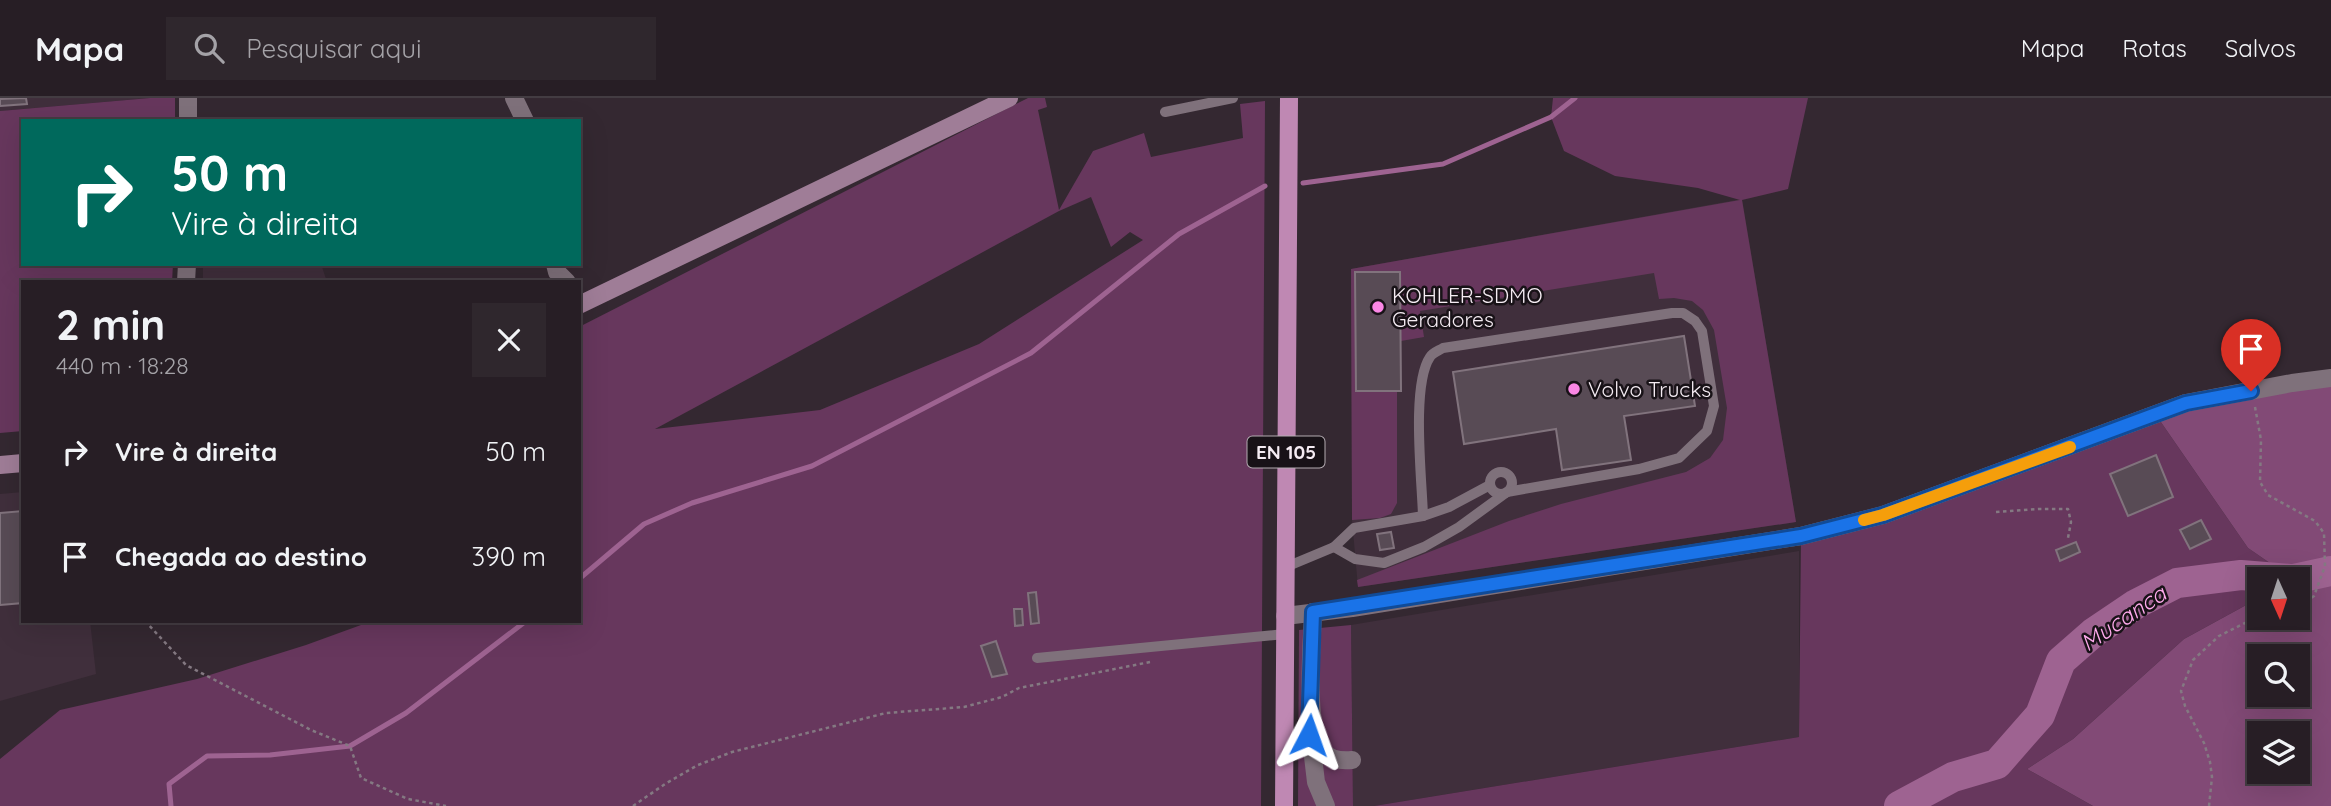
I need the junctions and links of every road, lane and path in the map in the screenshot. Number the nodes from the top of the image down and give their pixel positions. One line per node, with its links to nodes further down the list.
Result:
1 (188, 98): 8 (street)
2 (514, 98): 9 (street)
3 (521, 98): 10 (street)
4 (1009, 98): 11 (street)
5 (1233, 98): 7 (lane)
6 (1289, 98): 22 (main road, EN 105)
7 (1165, 112)
8 (188, 119)
9 (525, 119)
10 (526, 119)
11 (582, 301)
12 (2331, 378): 13 (street)
13 (2251, 391): 23 (path); 24 (street)
14 (21, 463): 15 (street)
15 (0, 466)
16 (1490, 485): 17 (lane); 17 (lane); 19 (lane)
17 (1507, 492): 19 (lane); 21 (lane)
18 (1996, 512): 20 (path)
19 (1423, 516): 21 (lane)
20 (2068, 538)
21 (1334, 547): 22 (lane)
22 (1286, 567): 27 (main road, EN 105)
23 (2310, 599)
24 (1313, 612): 27 (street); 30 (street)
25 (2247, 622): 36 (path)
26 (147, 623): 32 (path)
27 (1285, 625): 28 (lane); 34 (main road, EN 105)
28 (1037, 658)
29 (1154, 661): 33 (path)
30 (1311, 711): 31 (street); 35 (street)
31 (1352, 760)
32 (446, 806)
33 (634, 806)
34 (1284, 806)
35 (1326, 806)
36 (2209, 806)

